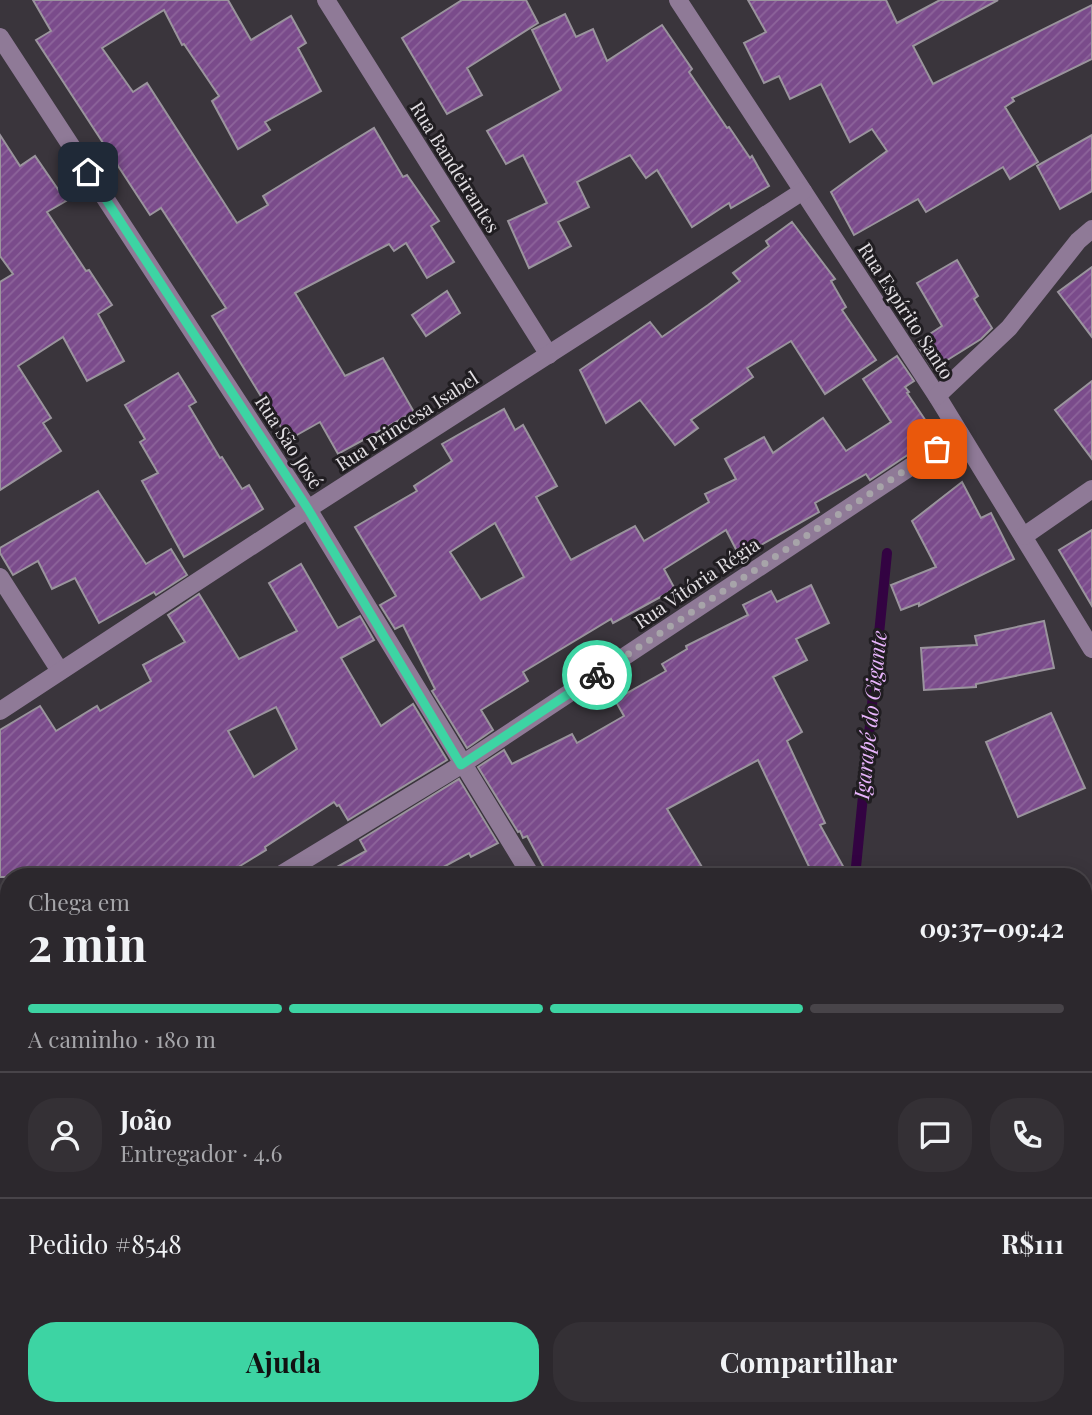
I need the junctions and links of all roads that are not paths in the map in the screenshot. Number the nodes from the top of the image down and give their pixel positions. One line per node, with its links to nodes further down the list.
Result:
1 (326, 0): 6 (street, Rua Bandeirantes)
2 (678, 0): 4 (street, Rua Espírito Santo)
3 (0, 37): 10 (street, Rua São José)
4 (803, 191): 6 (street, Rua Princesa Isabel); 7 (street, Rua Espírito Santo)
5 (1092, 229): 7 (street)
6 (549, 355): 10 (street, Rua Princesa Isabel)
7 (937, 396): 8 (street, Rua Espírito Santo)
8 (960, 434): 11 (street, Rua Espírito Santo); 16 (street, Rua Vitória Régia)
9 (1092, 489): 11 (street)
10 (308, 509): 14 (street, Rua Princesa Isabel); 16 (street, Rua São José)
11 (1024, 536): 13 (street, Rua Espírito Santo)
12 (0, 578): 14 (street)
13 (1092, 649)
14 (60, 671): 15 (street, Rua Princesa Isabel)
15 (0, 711)
16 (461, 765): 17 (street, Rua Vitória Régia); 18 (street, Rua São José)
17 (292, 868)
18 (526, 868)

